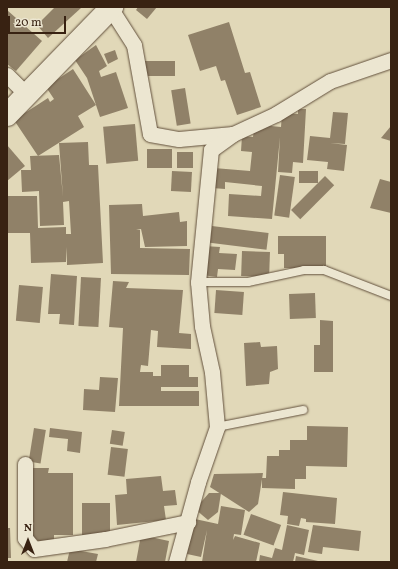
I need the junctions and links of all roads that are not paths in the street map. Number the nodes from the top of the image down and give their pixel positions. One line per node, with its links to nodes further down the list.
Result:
1 (111, 8): 4 (main road); 6 (street)
2 (391, 60): 6 (street)
3 (7, 76): 4 (street)
4 (27, 95): 5 (main road)
5 (7, 115)
6 (232, 134): 7 (street)
7 (198, 282): 8 (lane); 10 (street)
8 (391, 296)
9 (303, 410): 10 (lane)
10 (218, 427): 12 (street)
11 (25, 464): 12 (street)
12 (188, 522): 13 (street)
13 (176, 562)

